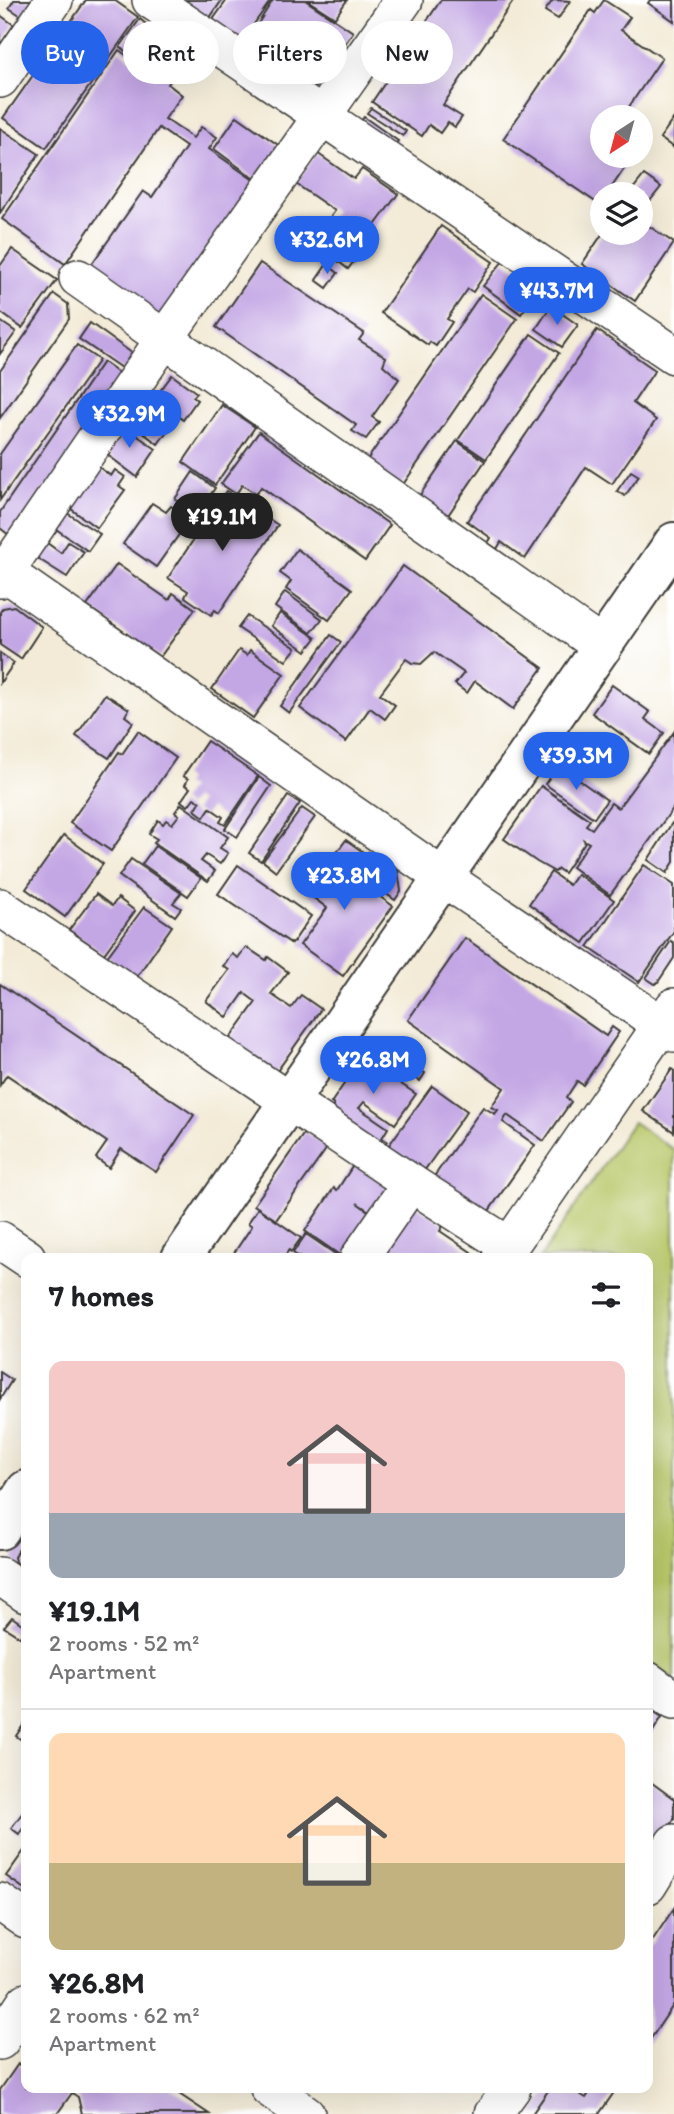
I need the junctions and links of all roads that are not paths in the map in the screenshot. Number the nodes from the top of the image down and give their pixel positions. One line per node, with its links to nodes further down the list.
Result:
1 (54, 0): 4 (street)
2 (151, 0): 5 (street)
3 (404, 0): 5 (street)
4 (0, 79)
5 (322, 116): 7 (street); 8 (street)
6 (78, 278): 7 (street)
7 (164, 338): 10 (street); 11 (street)
8 (674, 355)
9 (674, 542): 11 (street)
10 (1, 574): 12 (street)
11 (603, 647): 12 (street)
12 (444, 878): 14 (street); 15 (street)
13 (0, 907): 15 (street)
14 (670, 1022): 18 (street)
15 (290, 1101): 16 (street); 19 (street)
16 (411, 1183): 18 (street); 20 (street)
17 (0, 1240): 21 (street)
18 (505, 1252)
19 (184, 1253)
20 (362, 1253)
21 (21, 1254)
22 (21, 1498): 23 (street)
23 (0, 1530)
24 (0, 1576): 25 (street)
25 (21, 1591)
26 (653, 1685): 27 (street)
27 (674, 1700)
28 (674, 1843): 29 (street)
29 (653, 1877)
30 (0, 1902): 31 (street)
31 (21, 1917)
32 (21, 2010): 33 (street)
33 (0, 2041)
34 (276, 2093): 36 (street)
35 (508, 2093): 37 (street)
36 (306, 2114)
37 (493, 2114)

